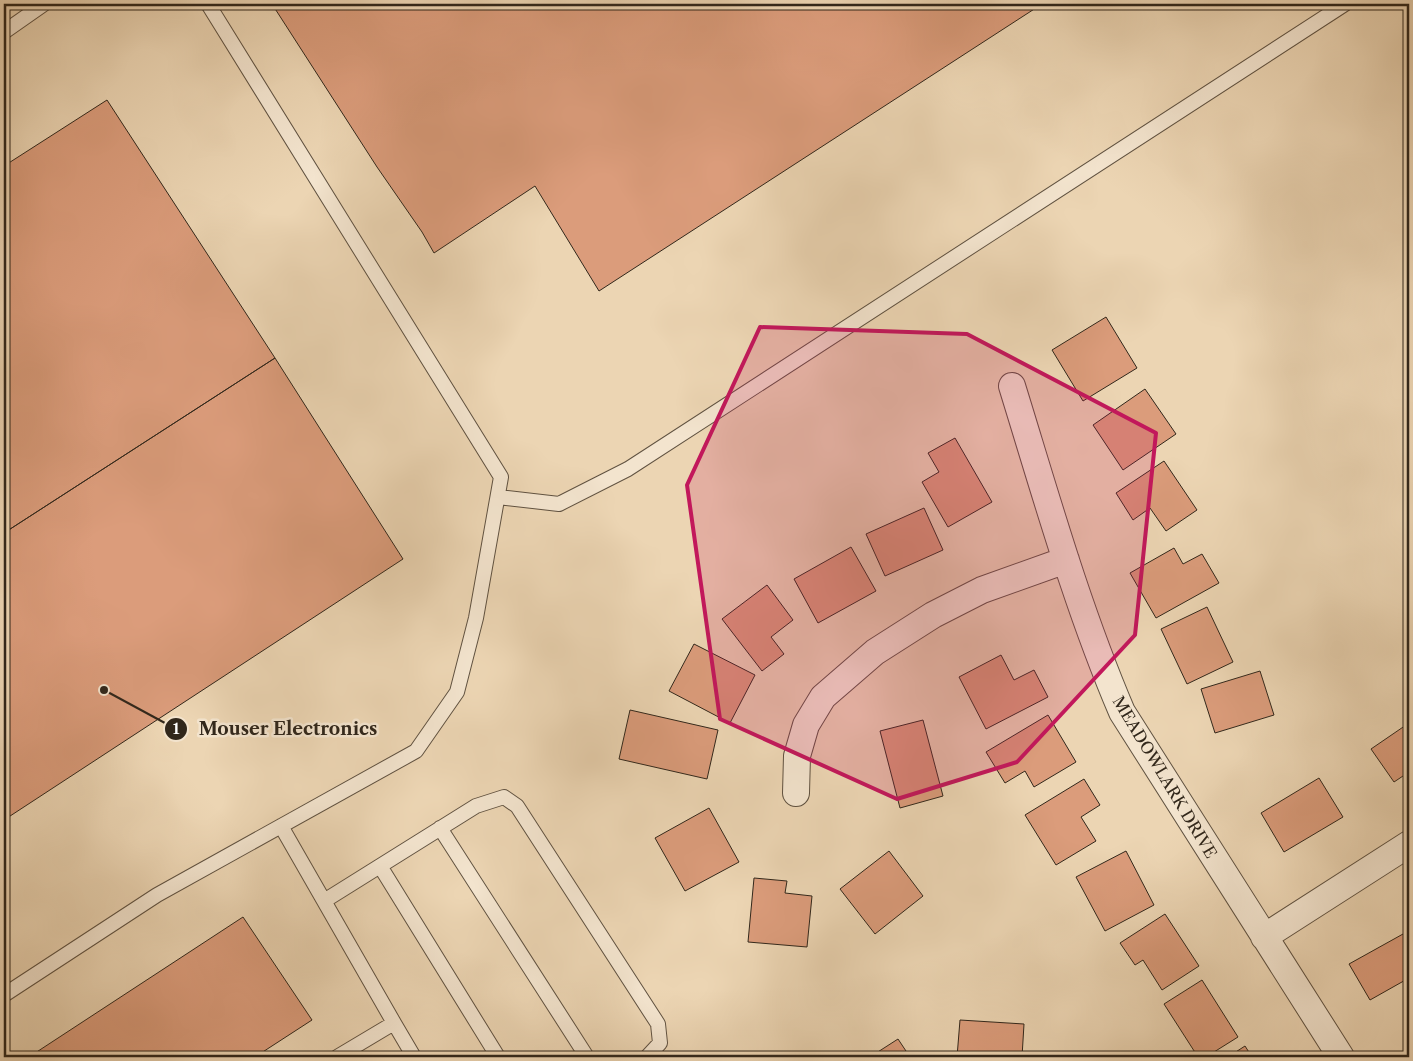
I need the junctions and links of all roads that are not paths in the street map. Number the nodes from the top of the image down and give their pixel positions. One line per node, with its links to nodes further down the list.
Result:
1 (44, 4): 4 (lane)
2 (208, 4): 6 (lane)
3 (1345, 4): 6 (lane)
4 (4, 32)
5 (1012, 386): 7 (street, MEADOWLARK DRIVE)
6 (498, 496): 9 (lane)
7 (1066, 560): 8 (street); 14 (street, MEADOWLARK DRIVE)
8 (796, 793)
9 (281, 826): 13 (lane); 15 (lane)
10 (440, 828): 12 (lane); 20 (lane); 21 (lane)
11 (1409, 844): 14 (street)
12 (380, 866): 13 (lane); 19 (lane)
13 (324, 901): 16 (lane)
14 (1264, 937): 22 (street, MEADOWLARK DRIVE)
15 (4, 995)
16 (394, 1023): 17 (lane); 18 (lane)
17 (337, 1057)
18 (414, 1057)
19 (498, 1057)
20 (587, 1057)
21 (647, 1057)
22 (1341, 1057)

